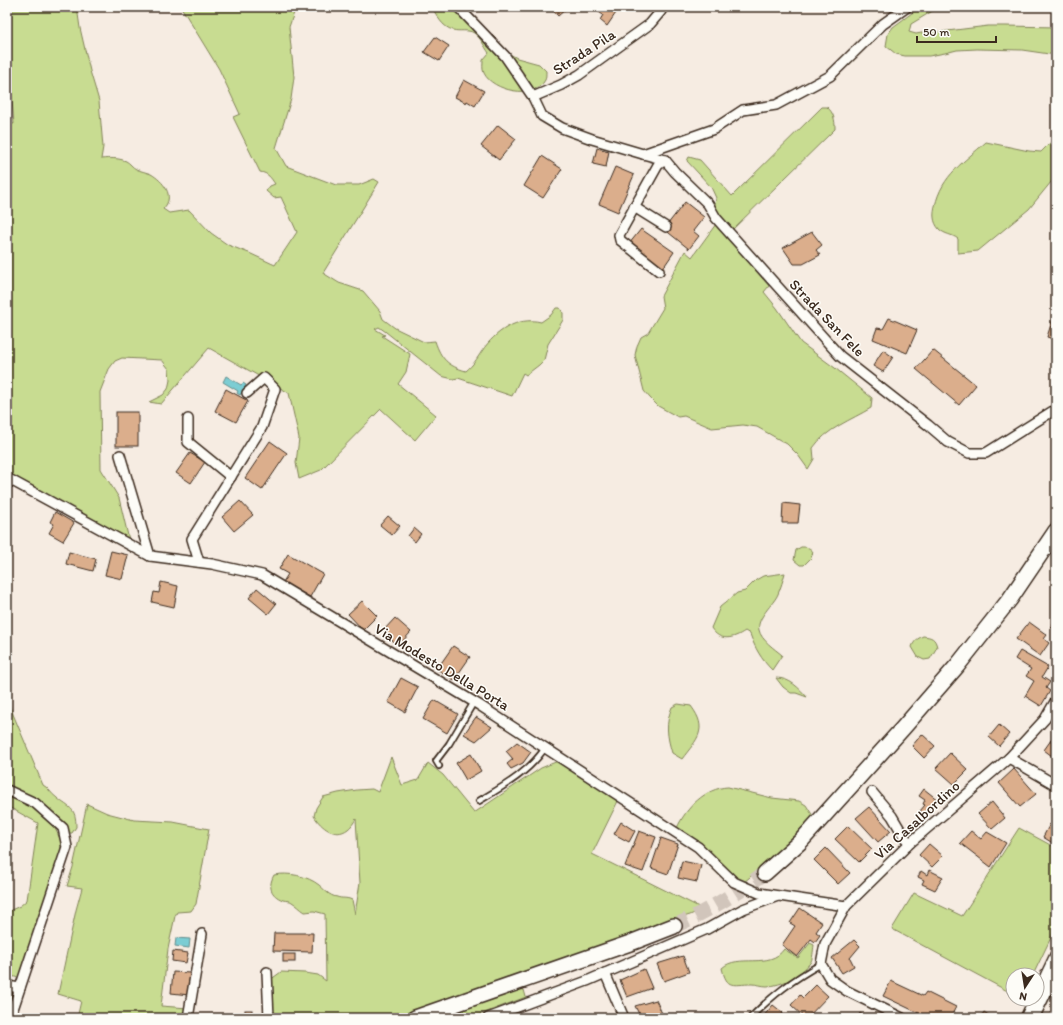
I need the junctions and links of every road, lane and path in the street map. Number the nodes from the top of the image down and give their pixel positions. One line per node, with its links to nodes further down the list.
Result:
1 (458, 7): 4 (street)
2 (661, 7): 4 (street, Strada Pila)
3 (907, 7): 5 (street)
4 (533, 97): 5 (street)
5 (643, 154): 6 (street)
6 (665, 160): 7 (street); 11 (street, Strada San Fele)
7 (634, 207): 8 (street); 9 (street)
8 (666, 227)
9 (659, 271)
10 (247, 392): 14 (street)
11 (1056, 409)
12 (188, 419): 14 (street)
13 (120, 455): 17 (street)
14 (231, 477): 18 (street)
15 (7, 478): 17 (street, Via Modesto Della Porta)
16 (1056, 531): 29 (highway)
17 (150, 556): 18 (street, Via Modesto Della Porta)
18 (198, 562): 20 (street, Via Modesto Della Porta)
19 (1056, 700): 22 (street, Via Casalbordino)
20 (474, 702): 21 (street, Via Modesto Della Porta); 23 (lane)
21 (545, 748): 27 (lane); 30 (street, Via Modesto Della Porta)
22 (1009, 758): 24 (street); 28 (street, Via Casalbordino)
23 (438, 766)
24 (1056, 785)
25 (7, 790): 41 (street)
26 (872, 792): 28 (street)
27 (479, 801)
28 (910, 842): 31 (street, Via Casalbordino)
29 (765, 873)
30 (779, 896): 31 (street, Via Modesto Della Porta); 37 (street)
31 (846, 906): 35 (street, Via Casalbordino)
32 (674, 926): 47 (highway)
33 (202, 934): 45 (street)
34 (1056, 953): 39 (street)
35 (821, 964): 43 (street); 50 (lane)
36 (267, 972): 46 (street)
37 (606, 973): 48 (street); 49 (street)
38 (1056, 973): 53 (street)
39 (1045, 976)
40 (7, 986): 41 (street)
41 (20, 988): 44 (street)
42 (1030, 1007): 52 (street)
43 (889, 1015): 51 (street)
44 (10, 1018)
45 (188, 1018)
46 (269, 1018)
47 (415, 1018)
48 (488, 1018)
49 (624, 1018)
50 (750, 1018)
51 (902, 1018)
52 (1025, 1018)
53 (1034, 1018)

